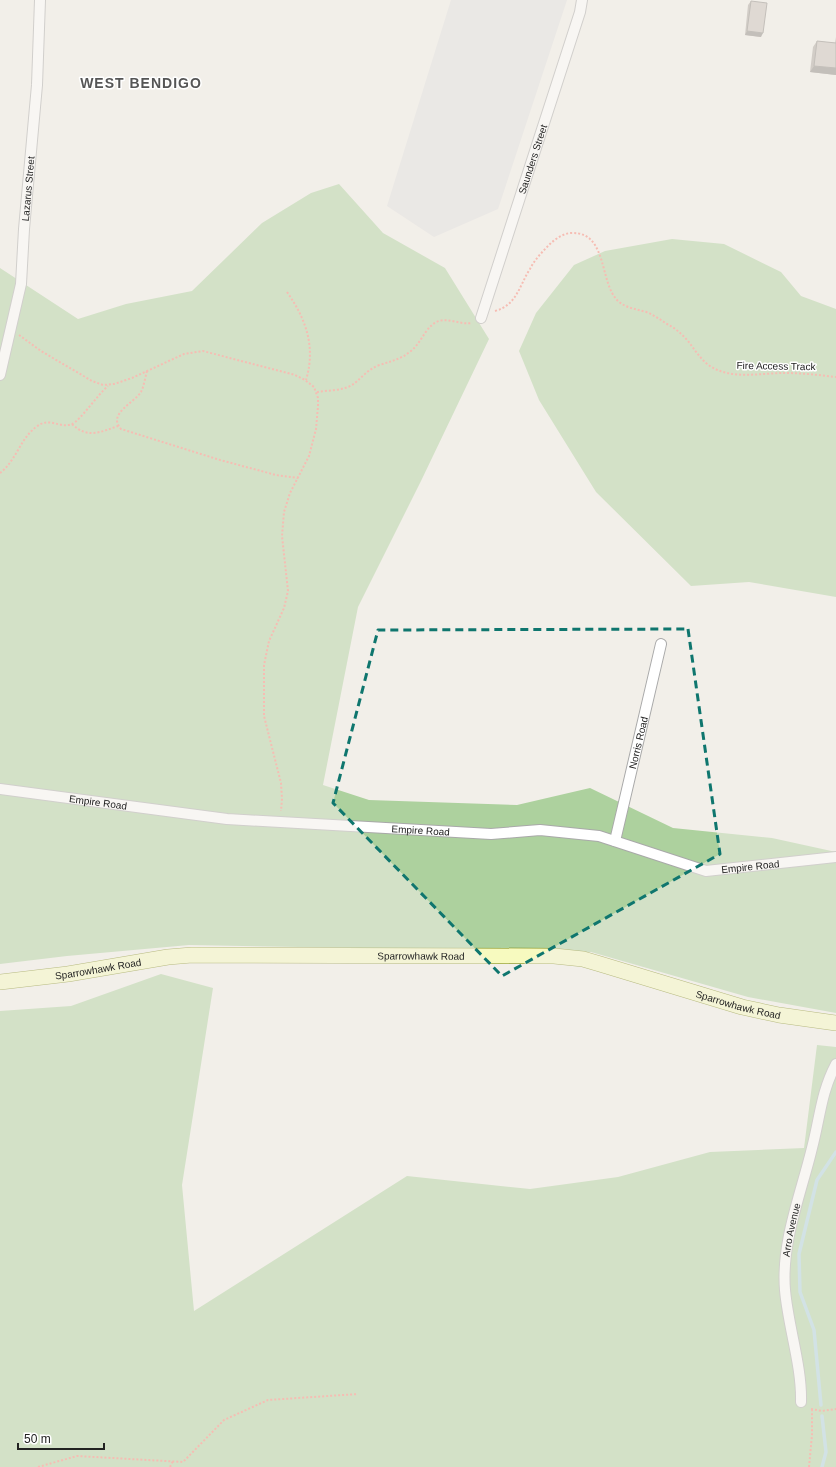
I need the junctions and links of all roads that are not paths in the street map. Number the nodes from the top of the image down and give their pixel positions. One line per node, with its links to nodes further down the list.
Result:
1 (40, 0): 4 (street, Lazarus Street)
2 (582, 0): 3 (street, Saunders Street)
3 (483, 314)
4 (0, 375)
5 (661, 644): 7 (street, Norris Road)
6 (0, 789): 7 (street, Empire Road)
7 (615, 841): 8 (street, Empire Road)
8 (836, 857)
9 (0, 982): 10 (street, Sparrowhawk Road)
10 (836, 1023)
11 (836, 1064): 12 (street, Arro Avenue)
12 (800, 1402)

